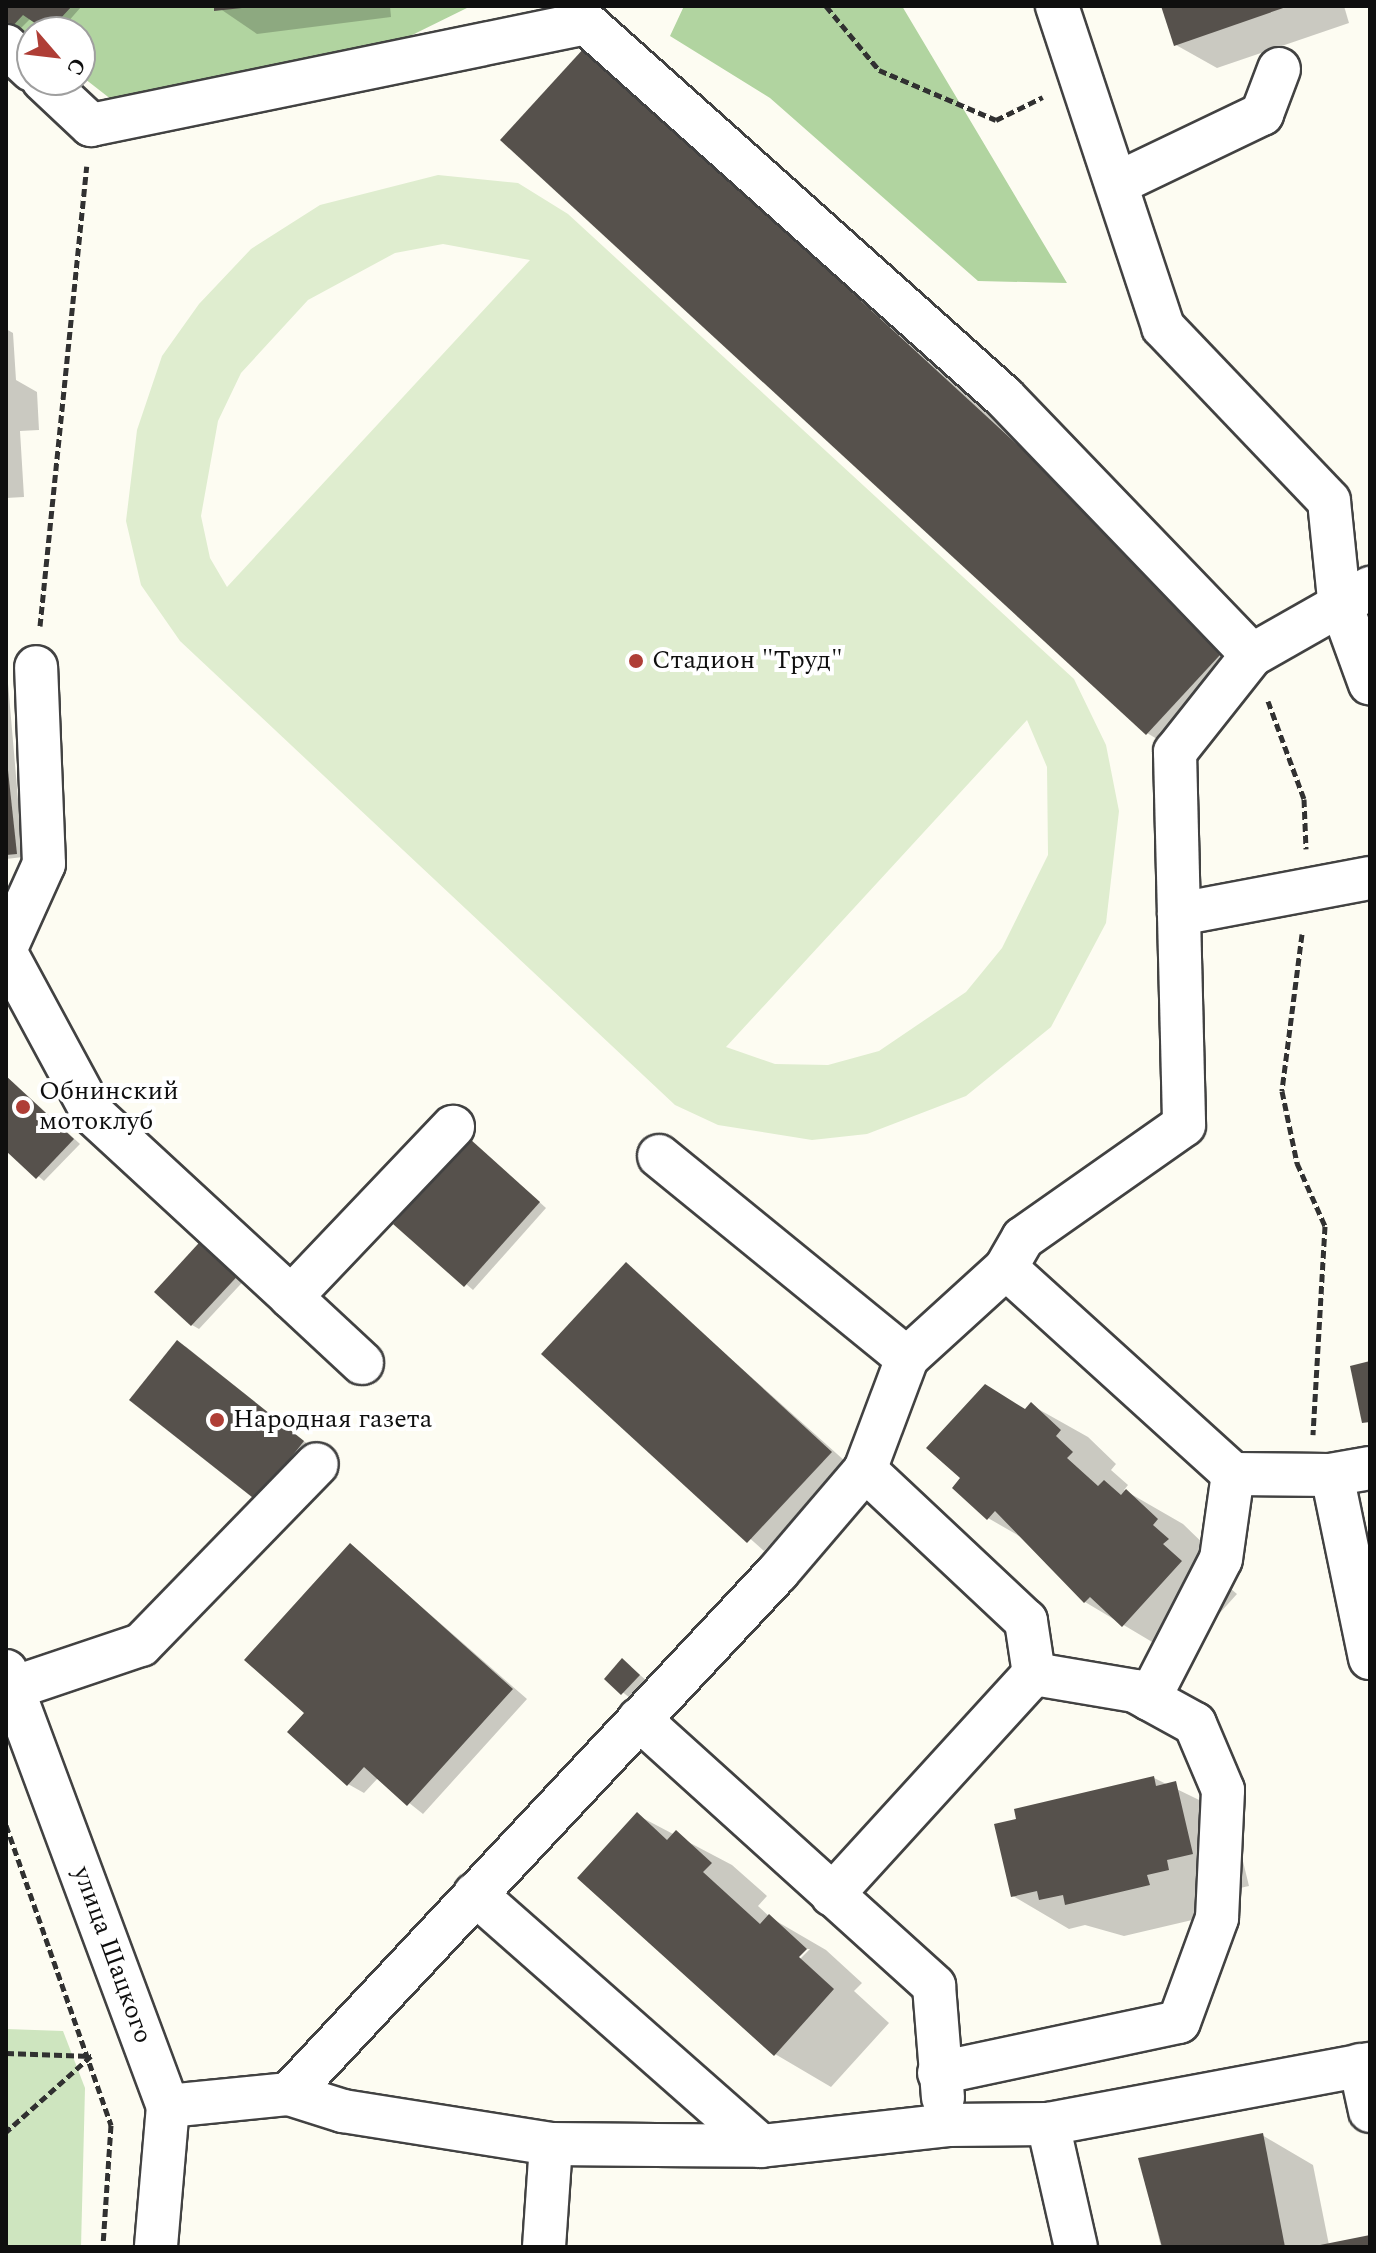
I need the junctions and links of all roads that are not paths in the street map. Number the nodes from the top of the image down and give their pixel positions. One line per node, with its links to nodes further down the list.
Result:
1 (1057, 6): 4 (street)
2 (1279, 69): 4 (street)
3 (60, 96): 6 (street)
4 (1118, 183): 5 (street)
5 (1354, 594): 6 (street); 8 (street)
6 (1252, 655): 10 (street)
7 (36, 667): 11 (street)
8 (1370, 684)
9 (1370, 878): 10 (street)
10 (1179, 914): 14 (street)
11 (6, 950): 15 (street)
12 (453, 1127): 15 (street)
13 (659, 1156): 16 (street)
14 (1006, 1268): 16 (street); 21 (street)
15 (291, 1297): 17 (street)
16 (907, 1358): 19 (street)
17 (362, 1363)
18 (317, 1464): 24 (street)
19 (865, 1470): 23 (street); 26 (street)
20 (1340, 1473): 21 (street); 22 (street)
21 (1233, 1474): 25 (street)
22 (1370, 1658)
23 (1034, 1674): 25 (street); 28 (street)
24 (9, 1679): 32 (street, улица Шацкого)
25 (1149, 1699): 30 (street)
26 (639, 1719): 27 (street); 28 (street)
27 (475, 1894): 31 (street); 37 (street)
28 (832, 1895): 30 (street)
29 (1365, 2064): 33 (street); 34 (street)
30 (939, 2073): 35 (street)
31 (289, 2094): 32 (street); 36 (street)
32 (168, 2106): 38 (street, улица Шацкого)
33 (1370, 2111)
34 (1048, 2124): 35 (street); 40 (street)
35 (948, 2125): 37 (street)
36 (551, 2144): 37 (street); 39 (street)
37 (761, 2146)
38 (156, 2247)
39 (544, 2247)
40 (1076, 2247)

